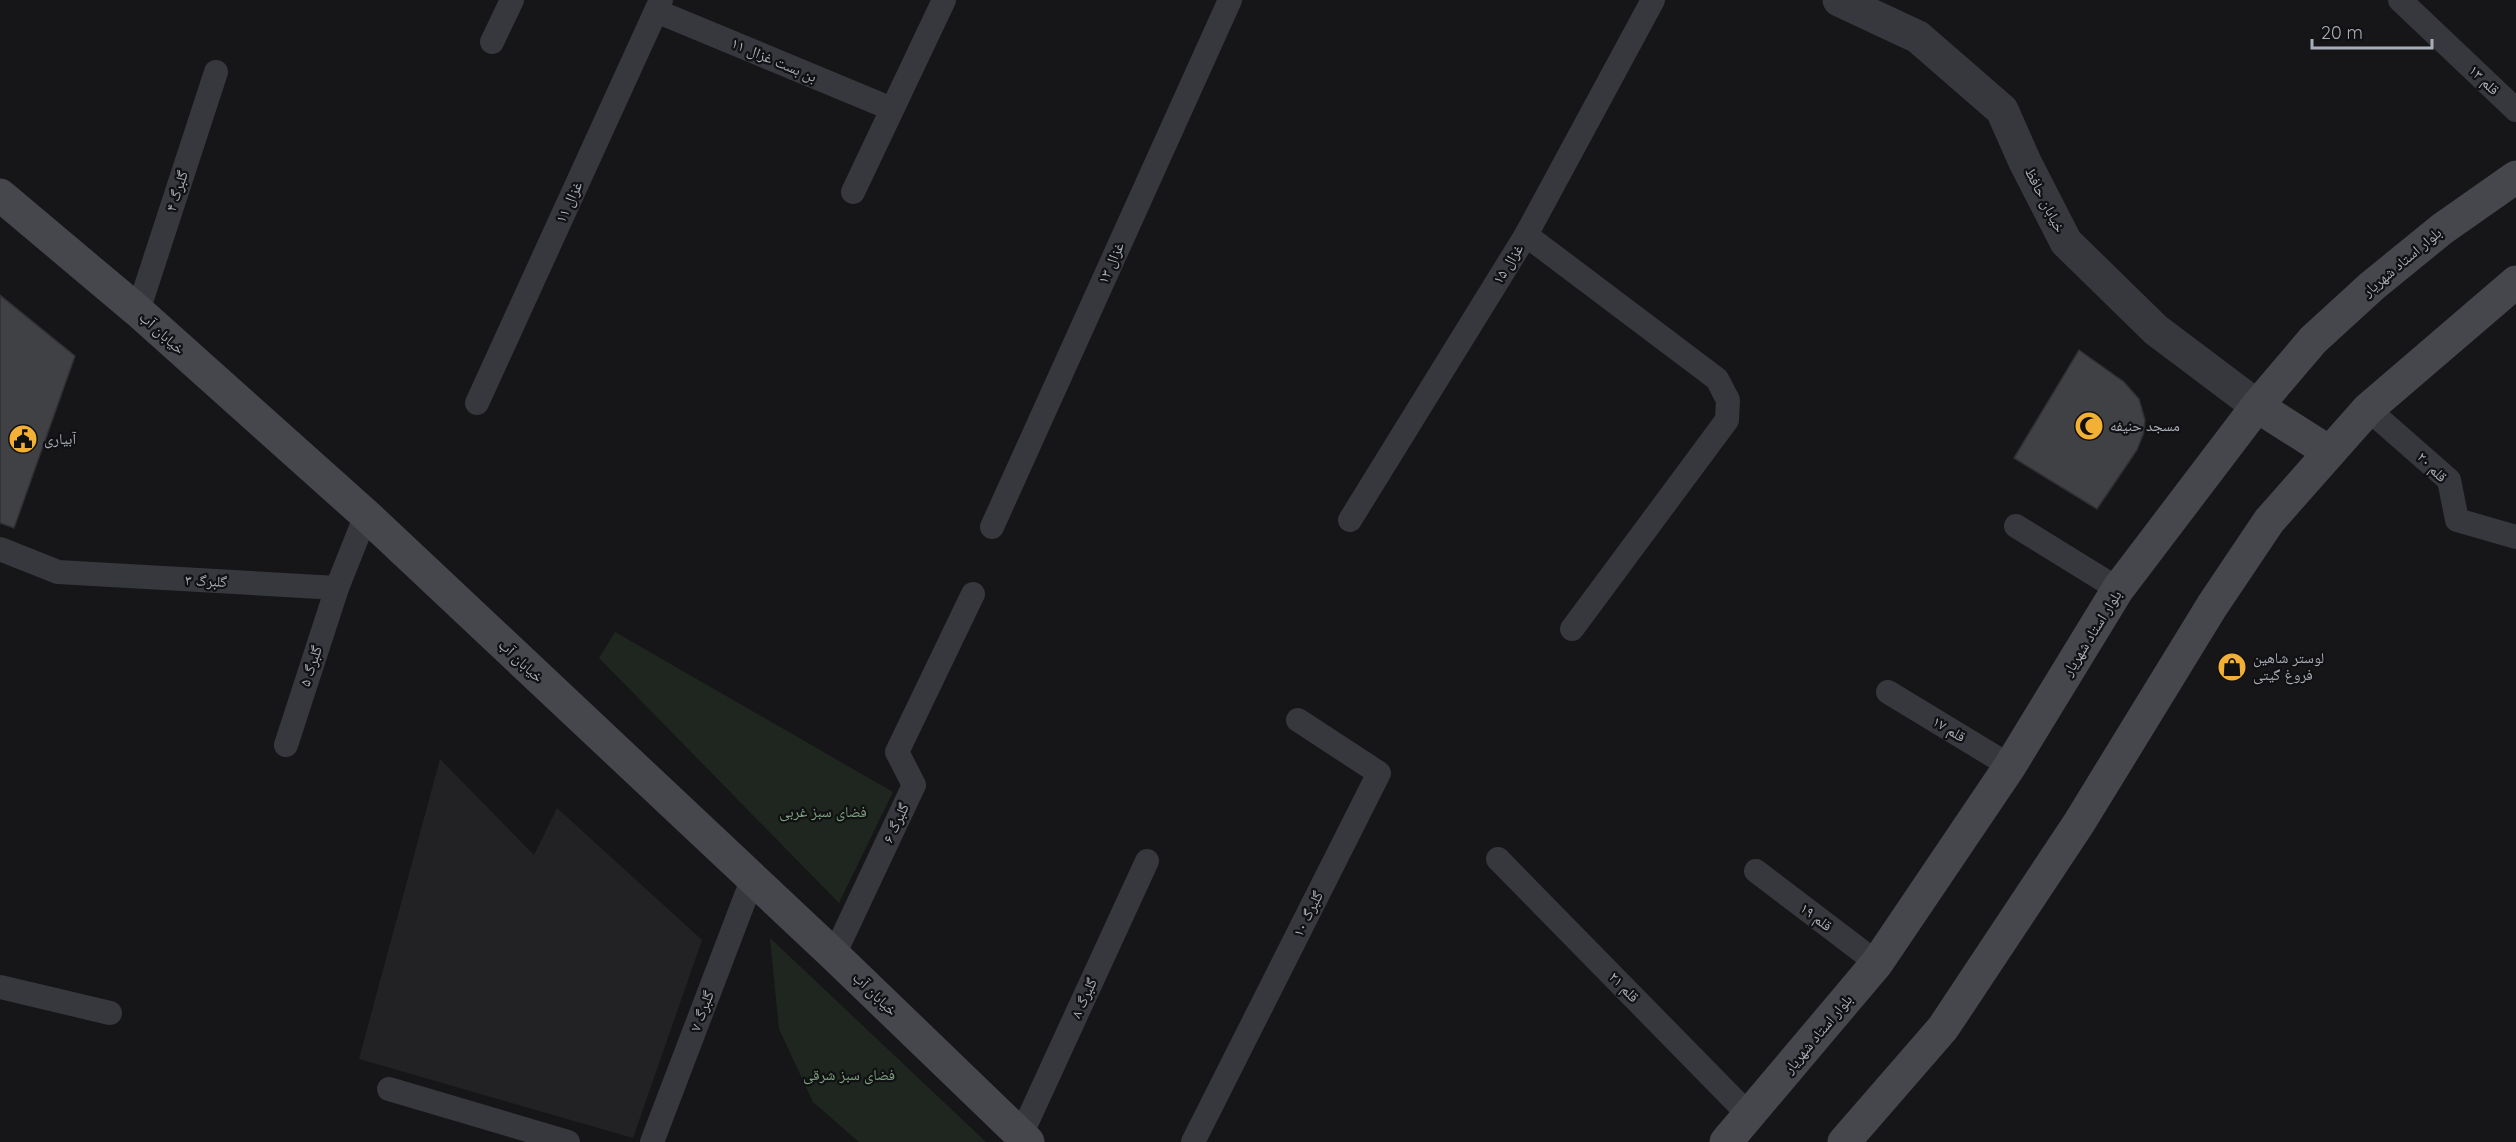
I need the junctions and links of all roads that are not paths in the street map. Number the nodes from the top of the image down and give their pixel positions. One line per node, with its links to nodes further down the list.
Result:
1 (512, 0): 8 (lane)
2 (944, 0): 10 (lane)
3 (1230, 0): 25 (lane, غزال ۱۳)
4 (1653, 0): 15 (lane, غزال ۱۵)
5 (1839, 0): 19 (street, خیابان حافظ)
6 (2400, 0): 11 (lane, قلم ۱۳)
7 (658, 6): 10 (lane, بن بست غزال ۱۱); 18 (lane, غزال ۱۱)
8 (492, 42)
9 (216, 72): 17 (lane, گلبرگ ۴)
10 (892, 110): 13 (lane)
11 (2516, 110)
12 (2516, 177): 19 (main road, بلوار استاد شهریار)
13 (853, 192)
14 (0, 195): 17 (main road, خیابان آب)
15 (1526, 235): 23 (lane, غزال ۱۵); 31 (lane)
16 (2516, 282): 20 (main road)
17 (138, 311): 22 (main road, خیابان آب)
18 (477, 403)
19 (2257, 406): 21 (main road); 29 (main road, بلوار استاد شهریار)
20 (2368, 409): 21 (main road); 26 (lane, قلم ۲۰)
21 (2329, 452): 51 (main road)
22 (366, 515): 28 (lane); 39 (main road, خیابان آب)
23 (1350, 520)
24 (2016, 526): 29 (lane)
25 (992, 527)
26 (2516, 537)
27 (0, 549): 28 (lane, گلبرگ ۳)
28 (337, 588): 34 (lane, گلبرگ ۵)
29 (2118, 589): 35 (main road, بلوار استاد شهریار)
30 (973, 594): 40 (lane, گلبرگ ۶)
31 (1572, 629)
32 (1888, 692): 35 (lane, قلم ۱۷)
33 (1298, 720): 49 (lane, گلبرگ ۱۰)
34 (286, 745)
35 (2010, 766): 41 (main road, بلوار استاد شهریار)
36 (1498, 859): 45 (lane, قلم ۲۱)
37 (1147, 861): 46 (lane, گلبرگ ۸)
38 (1756, 871): 41 (lane, قلم ۱۹)
39 (752, 880): 40 (main road, خیابان آب); 48 (lane, گلبرگ ۷)
40 (834, 955): 46 (main road, خیابان آب)
41 (1877, 963): 45 (main road, بلوار استاد شهریار)
42 (0, 987): 43 (lane)
43 (110, 1013)
44 (389, 1089): 47 (lane)
45 (1750, 1116): 50 (main road, بلوار استاد شهریار)
46 (1024, 1138)
47 (568, 1142)
48 (652, 1142)
49 (1193, 1142)
50 (1726, 1142)
51 (1844, 1142)

